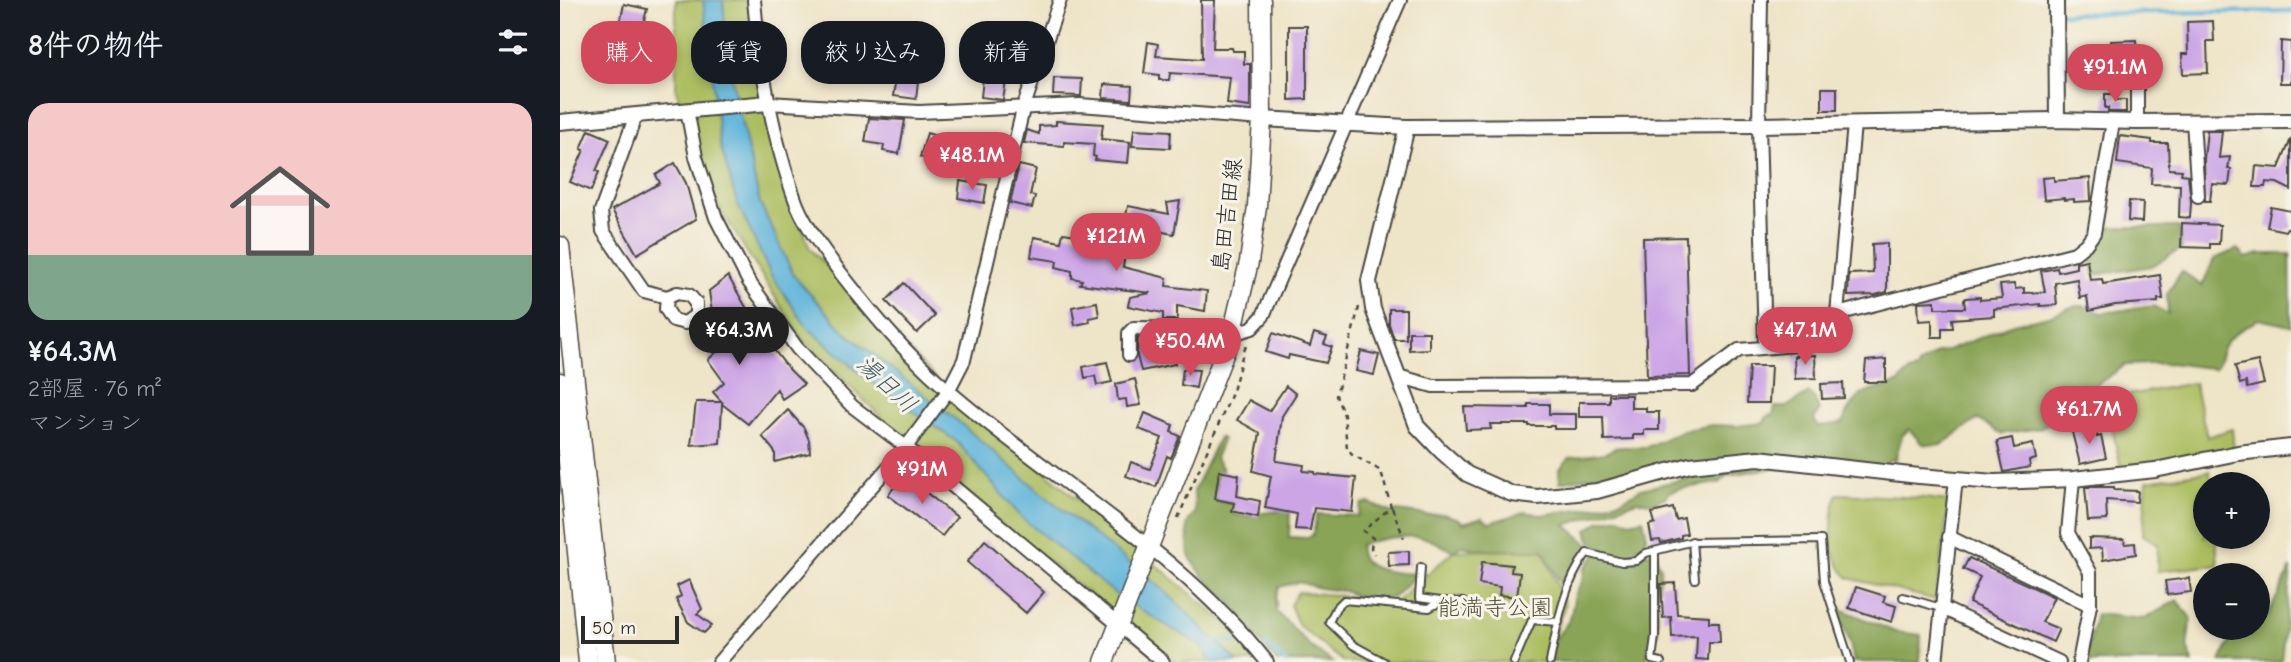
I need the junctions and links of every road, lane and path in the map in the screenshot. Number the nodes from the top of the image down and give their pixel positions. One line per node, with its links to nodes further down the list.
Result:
1 (754, 0): 8 (street)
2 (1060, 0): 9 (street)
3 (1261, 0): 12 (main road, 島田吉田線)
4 (1400, 0): 19 (street)
5 (1761, 0): 21 (street)
6 (2056, 0): 13 (street)
7 (2137, 65): 18 (street)
8 (768, 103): 9 (street); 10 (street); 33 (street)
9 (1023, 108): 12 (street); 33 (street)
10 (687, 110): 11 (street); 34 (street)
11 (636, 115): 16 (street); 26 (street)
12 (1262, 118): 19 (street); 28 (main road, 島田吉田線)
13 (2057, 120): 17 (street); 20 (street)
14 (2193, 121): 15 (street); 18 (street); 23 (street)
15 (2291, 121)
16 (560, 122)
17 (2113, 122): 18 (street); 27 (street)
18 (2137, 122)
19 (1348, 124): 22 (street); 28 (street)
20 (1854, 124): 21 (street); 27 (street)
21 (1759, 125): 22 (street); 29 (street)
22 (1407, 127): 25 (street)
23 (2198, 196)
24 (560, 246): 57 (main road)
25 (1370, 290): 31 (street); 39 (path)
26 (667, 297)
27 (1837, 314): 29 (street)
28 (1231, 334): 30 (street); 43 (main road, 島田吉田線)
29 (1765, 347): 31 (street)
30 (1129, 355)
31 (1398, 376): 36 (street)
32 (560, 382): 38 (main road)
33 (948, 391): 34 (street); 43 (street)
34 (906, 447): 54 (street); 58 (street)
35 (2291, 447): 37 (street)
36 (1956, 479): 37 (street); 40 (street)
37 (2073, 479): 51 (street)
38 (566, 482): 56 (main road)
39 (1391, 507): 41 (path); 45 (path)
40 (1950, 537): 51 (street); 52 (street)
41 (1404, 538)
42 (1692, 541): 44 (lane); 47 (lane); 65 (lane)
43 (1150, 547): 54 (main road, 島田吉田線); 60 (street)
44 (1655, 551): 53 (lane); 64 (lane)
45 (1374, 554)
46 (1421, 567): 49 (lane)
47 (1695, 579)
48 (1903, 597): 52 (lane)
49 (1442, 601): 50 (lane); 61 (lane)
50 (1463, 602)
51 (2090, 605): 68 (street)
52 (1942, 608): 66 (street); 67 (street)
53 (1559, 622): 62 (lane); 63 (lane)
54 (1119, 623): 55 (main road, 島田吉田線); 59 (street)
55 (1106, 661)
56 (588, 662)
57 (606, 662)
58 (719, 662)
59 (1163, 662)
60 (1267, 662)
61 (1384, 662)
62 (1514, 662)
63 (1550, 662)
64 (1661, 662)
65 (1850, 662)
66 (1936, 662)
67 (2059, 662)
68 (2078, 662)

